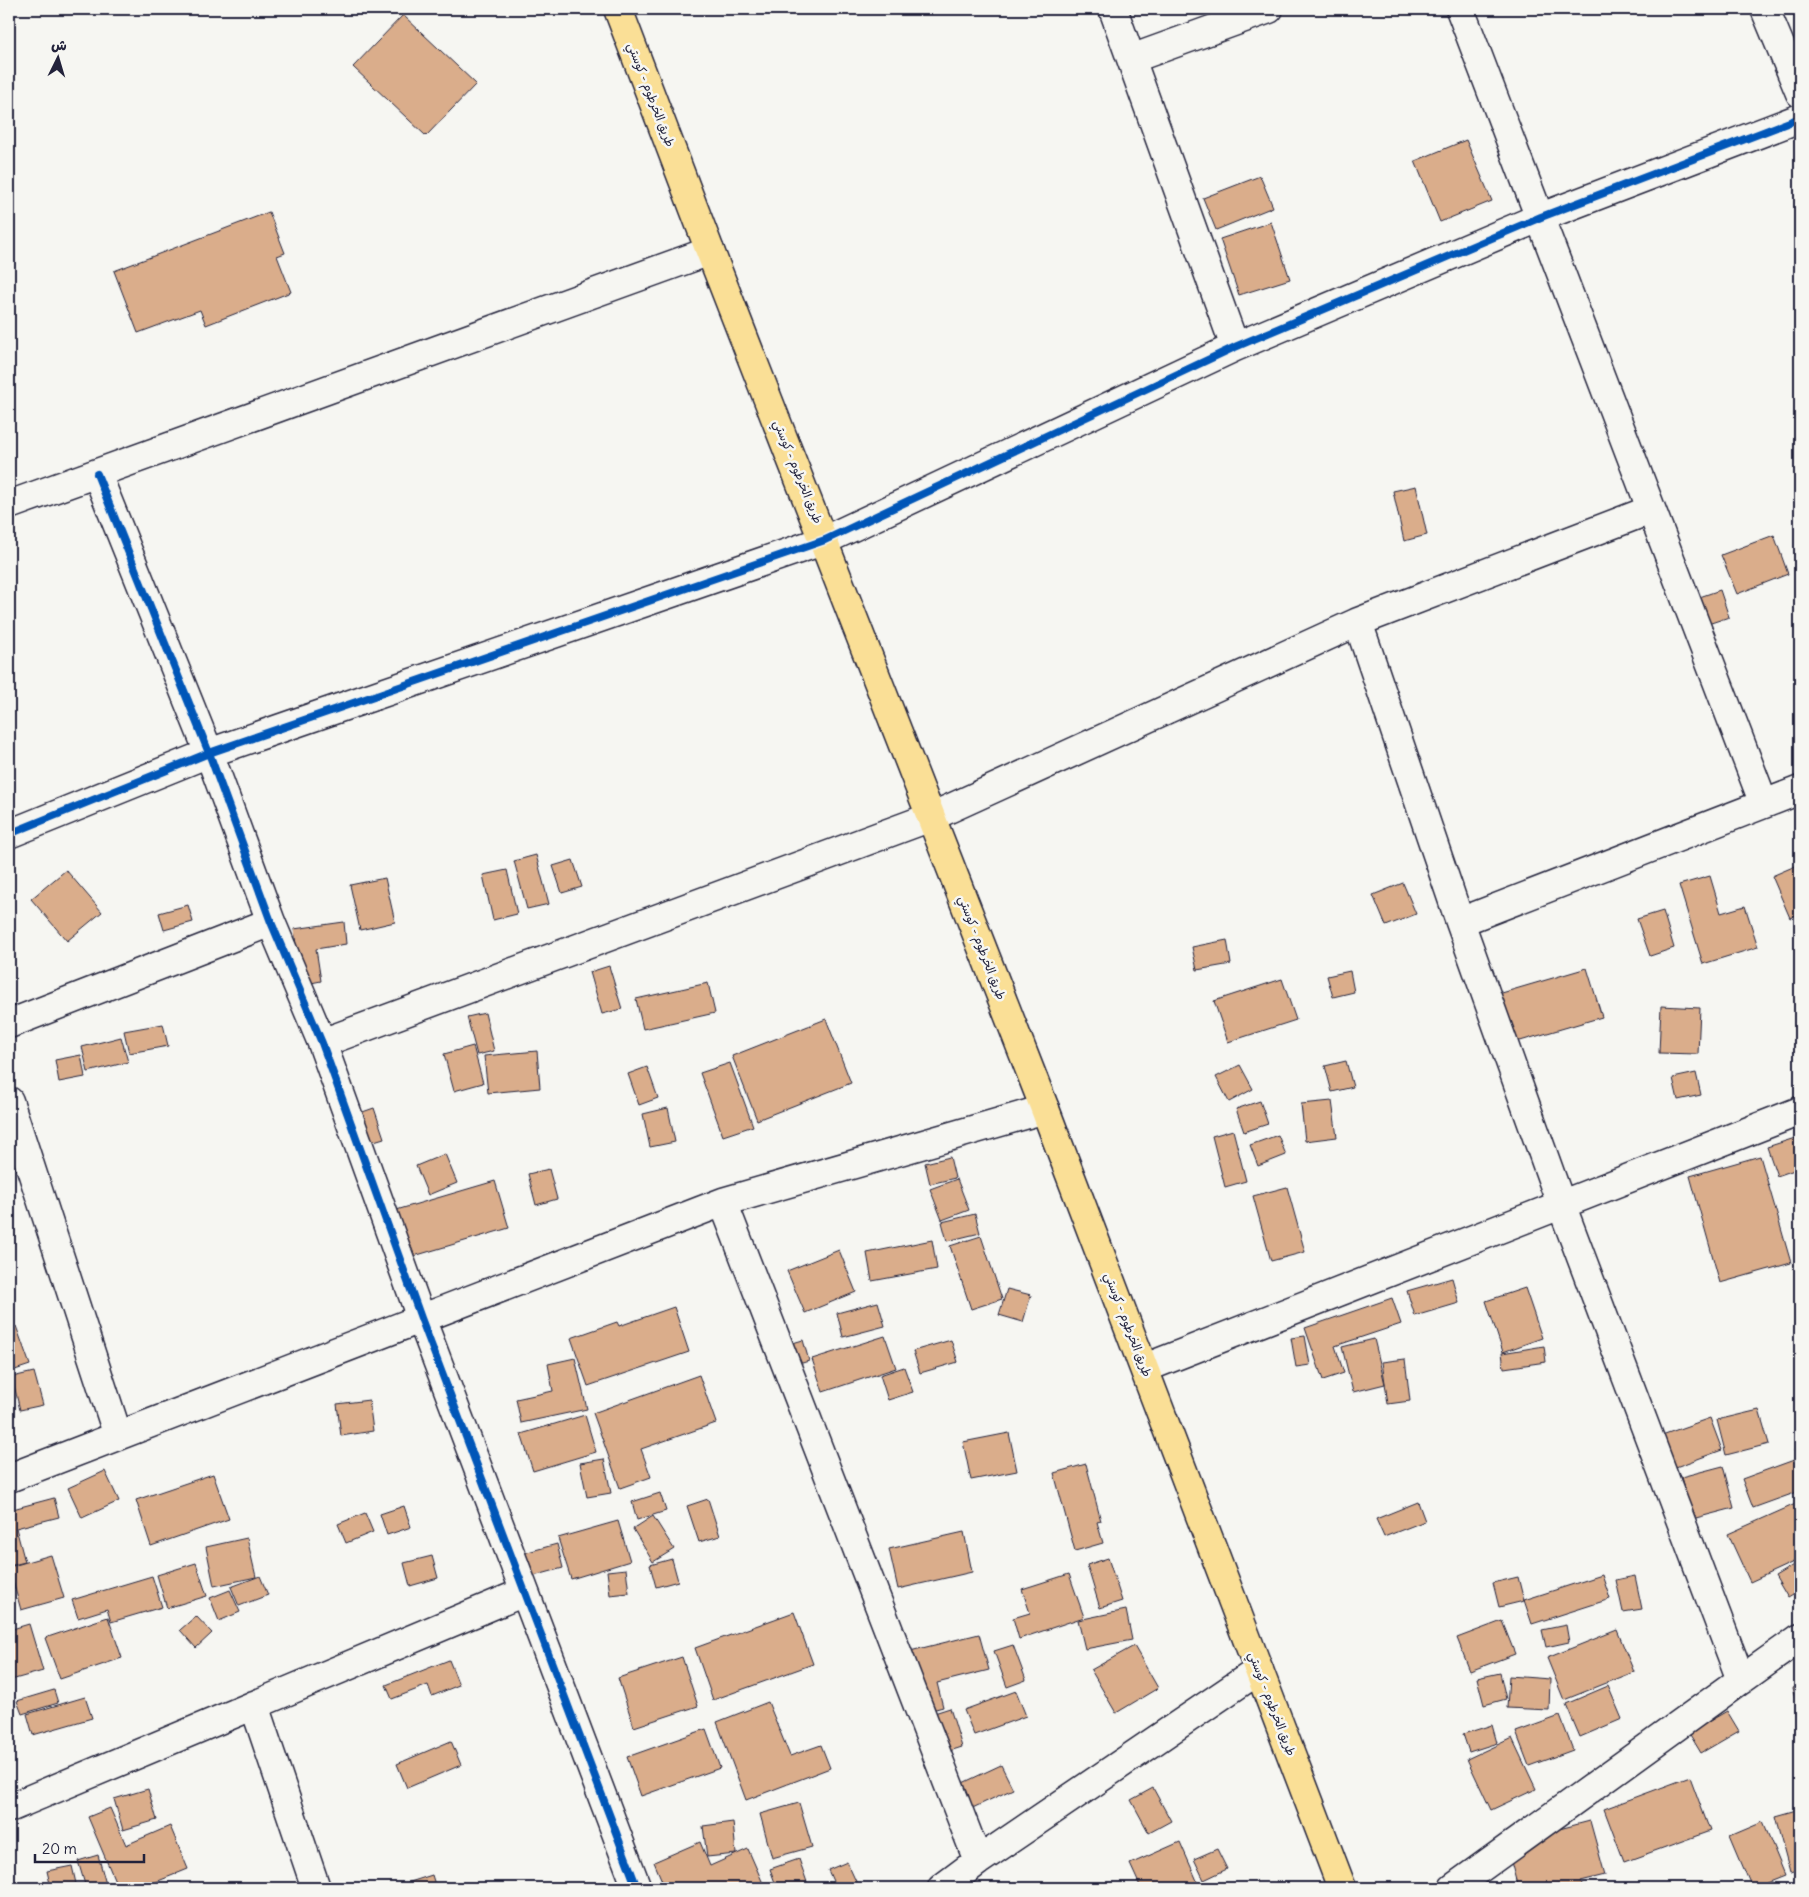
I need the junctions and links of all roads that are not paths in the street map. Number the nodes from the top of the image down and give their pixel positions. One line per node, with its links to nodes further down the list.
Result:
1 (618, 9): 10 (highway, طريق الخرطوم - كوستي)
2 (1113, 9): 6 (street)
3 (1269, 9): 6 (street)
4 (1460, 9): 9 (street)
5 (1765, 9): 7 (street)
6 (1131, 59): 11 (street)
7 (1800, 93)
8 (1800, 118): 9 (street)
9 (1541, 216): 11 (street); 14 (street)
10 (710, 251): 12 (street); 15 (highway, طريق الخرطوم - كوستي)
11 (1234, 347): 15 (street)
12 (97, 474): 13 (street); 17 (street)
13 (9, 505)
14 (1650, 510): 16 (street); 19 (street)
15 (825, 540): 17 (street); 20 (highway, طريق الخرطوم - كوستي)
16 (1358, 622): 20 (street); 23 (street)
17 (209, 753): 21 (street); 22 (street)
18 (1800, 790): 19 (street)
19 (1764, 804): 23 (street)
20 (931, 817): 25 (street); 27 (highway, طريق الخرطوم - كوستي)
21 (9, 834)
22 (271, 922): 24 (street); 25 (street)
23 (1460, 922): 31 (street)
24 (9, 1024)
25 (322, 1043): 32 (street)
26 (9, 1101): 29 (street)
27 (1045, 1108): 30 (street); 33 (highway, طريق الخرطوم - كوستي)
28 (1800, 1111): 31 (street)
29 (17, 1153): 34 (street)
30 (723, 1202): 32 (street); 42 (street)
31 (1561, 1204): 33 (street); 39 (street)
32 (421, 1318): 34 (street); 36 (street)
33 (1145, 1368): 38 (highway, طريق الخرطوم - كوستي)
34 (118, 1436): 35 (street)
35 (9, 1478)
36 (524, 1592): 40 (street); 44 (street)
37 (1800, 1638): 39 (street)
38 (1259, 1670): 42 (street); 46 (highway, طريق الخرطوم - كوستي)
39 (1740, 1680): 47 (street)
40 (254, 1705): 41 (street); 43 (street)
41 (9, 1808)
42 (978, 1861): 45 (street)
43 (316, 1888)
44 (636, 1888)
45 (942, 1888)
46 (1342, 1888)
47 (1454, 1888)

